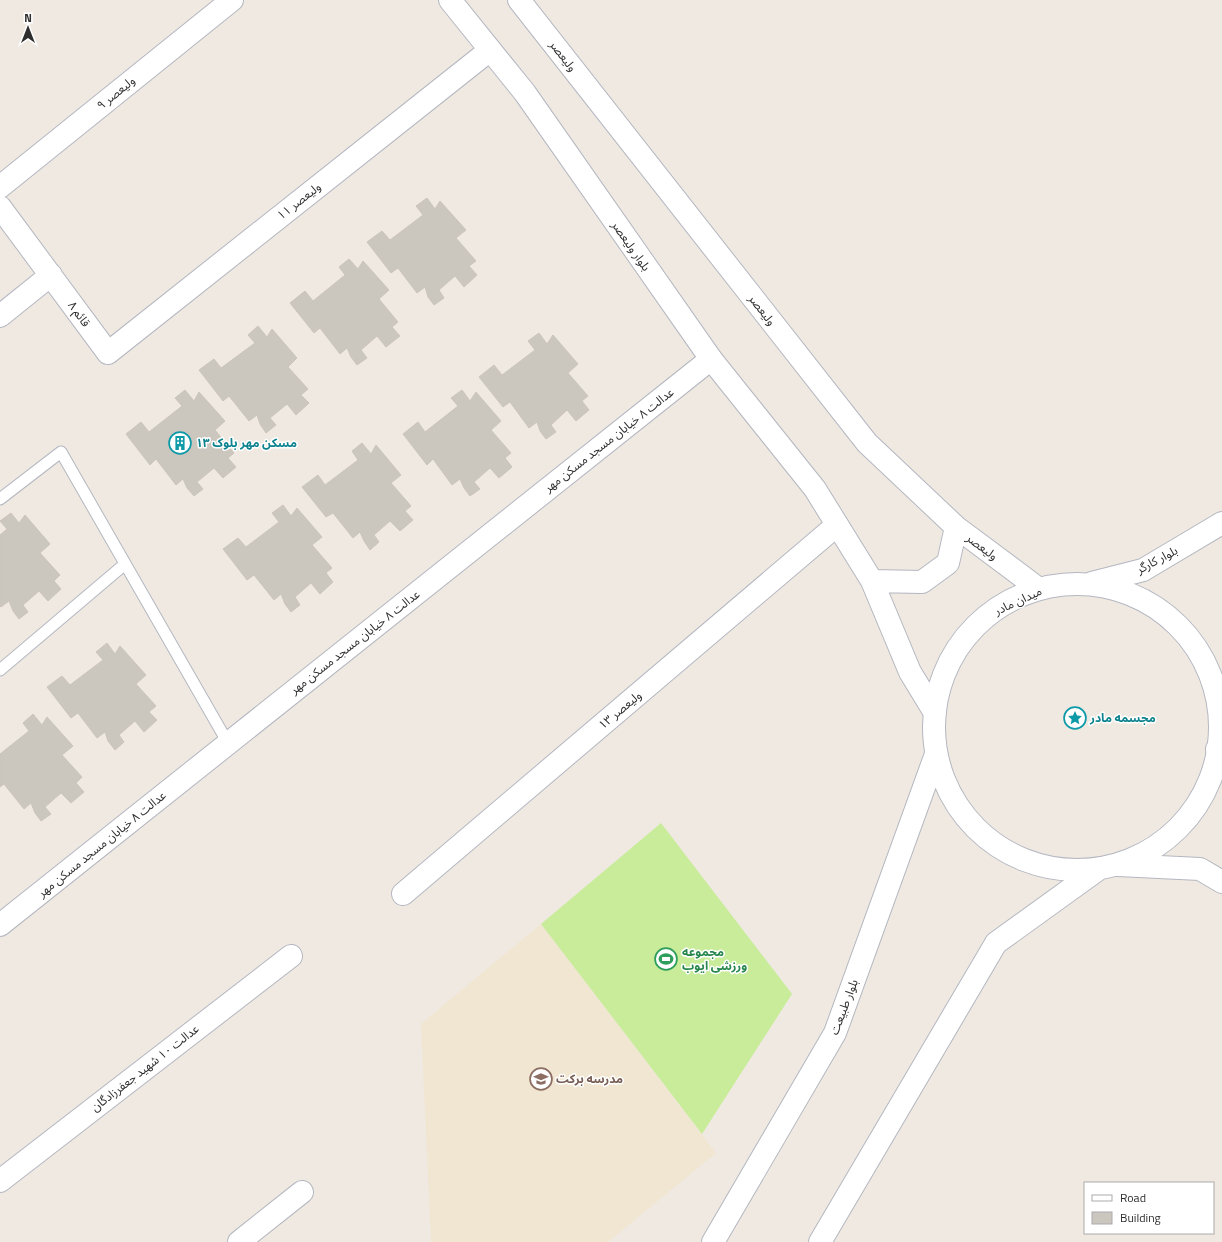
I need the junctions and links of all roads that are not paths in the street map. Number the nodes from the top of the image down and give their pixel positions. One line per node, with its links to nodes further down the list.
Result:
1 (232, 0): 5 (main road, ولیعصر ۹)
2 (450, 0): 4 (main road, بلوار ولیعصر)
3 (519, 0): 14 (main road, ولیعصر)
4 (490, 50): 9 (main road, ولیعصر ۱۱); 10 (main road, بلوار ولیعصر)
5 (0, 187)
6 (0, 207): 7 (main road, قائم ۸)
7 (50, 275): 8 (main road); 9 (main road, قائم ۸)
8 (0, 316)
9 (108, 353)
10 (711, 359): 13 (main road, بلوار ولیعصر); 22 (main road, عدالت ۸ خیابان مسجد مسکن مهر)
11 (0, 500): 15 (lane)
12 (1222, 523): 17 (main road, بلوار کارگر)
13 (837, 525): 16 (main road); 26 (main road, ولیعصر ۱۳)
14 (956, 527): 16 (main road); 18 (main road, ولیعصر)
15 (125, 564): 19 (lane); 22 (lane)
16 (872, 581): 20 (main road)
17 (1088, 584): 18 (main road, میدان مادر); 21 (main road, میدان مادر)
18 (1039, 589): 20 (main road, میدان مادر)
19 (0, 670)
20 (935, 713): 23 (main road, میدان مادر)
21 (1220, 741): 24 (main road, میدان مادر)
22 (228, 743): 27 (main road, عدالت ۸ خیابان مسجد مسکن مهر)
23 (936, 754): 24 (main road, میدان مادر); 32 (main road, بلوار طبیعت)
24 (1110, 866): 25 (main road); 33 (main road)
25 (1222, 882)
26 (403, 894)
27 (0, 925)
28 (290, 956): 29 (main road, عدالت ۱۰ شهید جعفرزادگان)
29 (0, 1181)
30 (302, 1192): 31 (main road)
31 (239, 1242)
32 (713, 1242)
33 (820, 1242)

